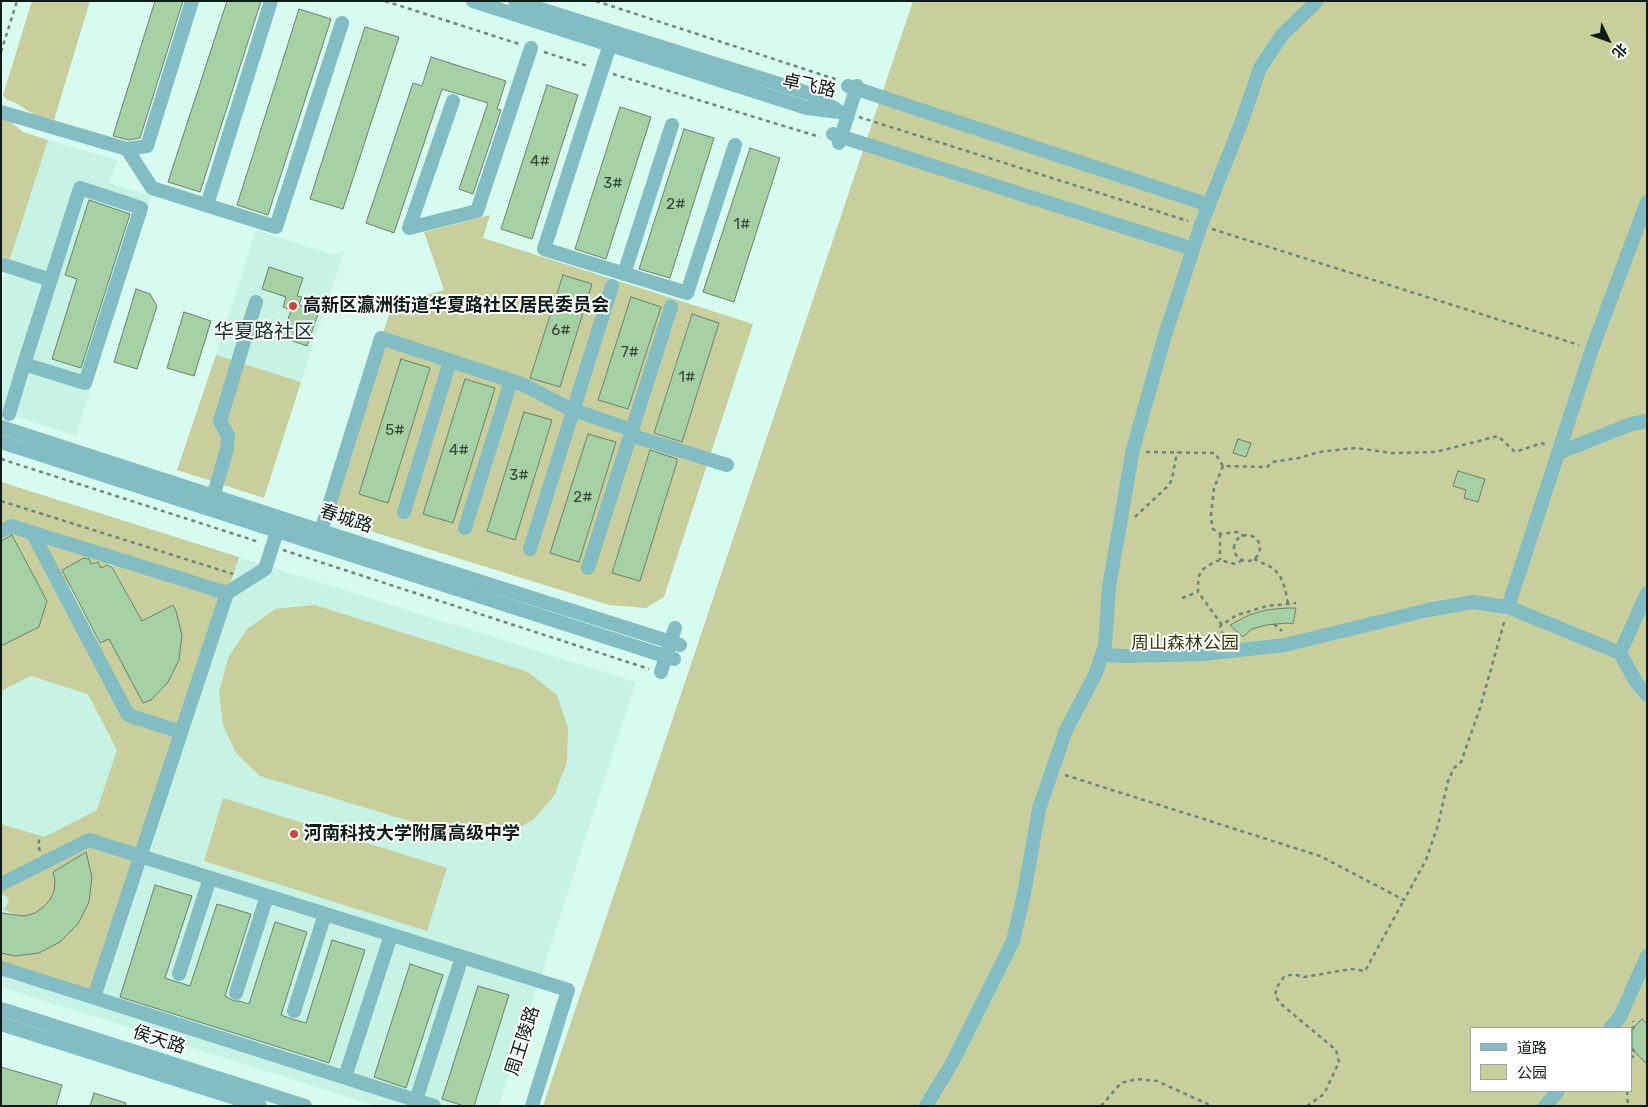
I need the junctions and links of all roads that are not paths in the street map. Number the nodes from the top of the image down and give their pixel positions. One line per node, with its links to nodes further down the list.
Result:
1 (192, 1): 14 (street)
2 (271, 1): 18 (street)
3 (473, 1): 7 (street, 卓飞路)
4 (515, 1): 7 (street, 卓飞路)
5 (1317, 1): 19 (street)
6 (342, 23): 18 (street)
7 (612, 39): 11 (street, 卓飞路); 23 (street)
8 (531, 48): 9 (street)
9 (453, 101)
10 (1, 112): 15 (street)
11 (844, 113): 19 (street); 20 (street)
12 (672, 125): 23 (street)
13 (735, 145): 23 (street)
14 (147, 146): 15 (street); 16 (street)
15 (127, 149): 16 (street)
16 (140, 168): 18 (street)
17 (1647, 202): 37 (street)
18 (207, 205)
19 (1209, 205): 20 (street)
20 (1193, 249): 53 (street)
21 (1, 264): 24 (street)
22 (1, 274): 24 (street)
23 (624, 274)
24 (50, 284): 29 (street); 29 (street)
25 (612, 286): 31 (street)
26 (256, 302): 39 (street)
27 (671, 307): 35 (street)
28 (450, 361): 30 (street); 41 (street); 45 (street)
29 (24, 364): 32 (street)
30 (511, 381): 31 (street); 43 (street)
31 (573, 410): 35 (street); 47 (street)
32 (9, 414)
33 (1647, 421): 37 (street)
34 (1, 427): 39 (street, 春城路)
35 (631, 433): 38 (street); 48 (street)
36 (1, 442): 40 (street, 春城路)
37 (1558, 453): 51 (street)
38 (727, 465)
39 (214, 496): 40 (street); 42 (street, 春城路)
40 (209, 509): 42 (street, 春城路)
41 (404, 512)
42 (279, 525): 45 (street, 春城路); 49 (street); 54 (street, 春城路)
43 (465, 528)
44 (1, 531): 46 (street)
45 (321, 531): 54 (street, 春城路)
46 (32, 532): 49 (street); 57 (street)
47 (530, 549)
48 (588, 568)
49 (227, 593): 57 (street)
50 (1647, 593): 52 (street)
51 (1508, 606): 52 (street); 53 (street)
52 (1620, 652): 56 (street)
53 (1102, 655): 83 (street)
54 (670, 658): 55 (street)
55 (665, 674)
56 (1647, 695)
57 (181, 732): 58 (street)
58 (141, 856): 59 (street); 60 (street); 70 (street)
59 (210, 878): 61 (street); 67 (street)
60 (1, 884)
61 (267, 896): 62 (street); 69 (street)
62 (325, 914): 63 (street); 72 (street)
63 (391, 935): 65 (street); 75 (street)
64 (1647, 956): 74 (street)
65 (462, 957): 68 (street); 77 (street)
66 (1, 968): 70 (street)
67 (179, 974)
68 (564, 989): 81 (street, 周王陵路); 82 (street, 周王陵路)
69 (236, 993)
70 (94, 997): 75 (street)
71 (1, 1009): 79 (street, 侯天路)
72 (294, 1011)
73 (1, 1024): 78 (street, 侯天路)
74 (1611, 1027)
75 (345, 1077): 77 (street)
76 (1557, 1092): 84 (street)
77 (416, 1100): 80 (street)
78 (260, 1106)
79 (305, 1106)
80 (434, 1106)
81 (522, 1106)
82 (532, 1106)
83 (926, 1106)
84 (1545, 1106)

